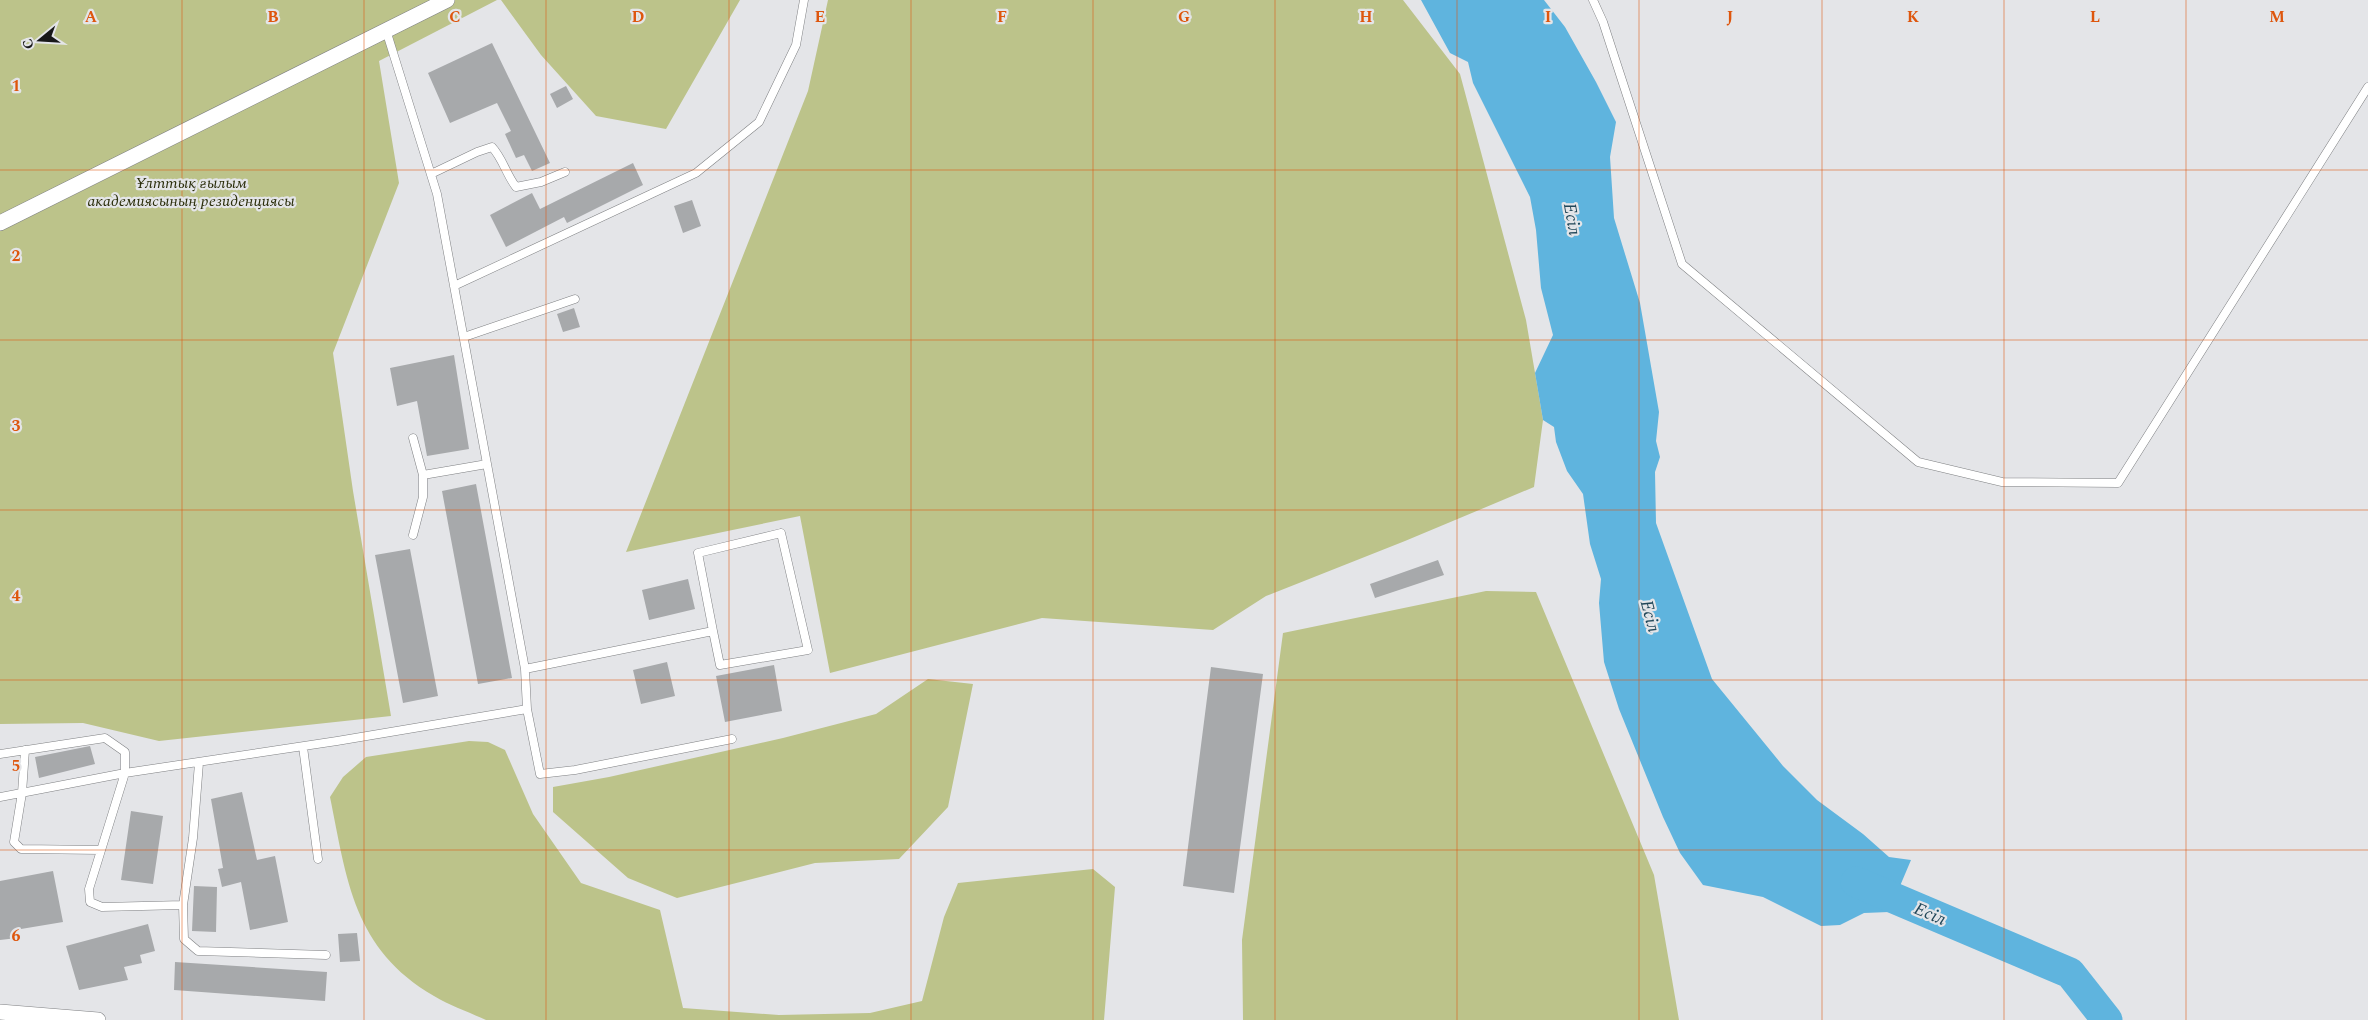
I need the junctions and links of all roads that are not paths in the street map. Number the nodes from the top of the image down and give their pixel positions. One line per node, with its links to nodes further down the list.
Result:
1 (447, 0): 4 (street)
2 (804, 0): 9 (lane)
3 (1593, 0): 5 (lane)
4 (386, 30): 7 (lane); 8 (street)
5 (2368, 87)
6 (565, 172): 7 (lane)
7 (431, 174): 9 (lane)
8 (0, 223)
9 (454, 286): 11 (lane)
10 (575, 299): 11 (lane)
11 (464, 336): 13 (lane)
12 (413, 438): 14 (lane)
13 (487, 464): 14 (lane); 17 (lane)
14 (423, 476): 15 (lane)
15 (413, 535)
16 (713, 631): 16 (lane); 17 (lane)
17 (525, 669): 18 (lane)
18 (527, 709): 19 (lane); 20 (lane)
19 (732, 739)
20 (303, 747): 23 (lane); 28 (lane)
21 (25, 750): 22 (lane); 24 (lane); 25 (lane)
22 (0, 754)
23 (198, 763): 24 (lane); 29 (lane)
24 (125, 773): 25 (lane); 27 (lane)
25 (22, 793): 26 (lane); 27 (lane)
26 (0, 797)
27 (101, 850): 29 (lane)
28 (318, 859)
29 (183, 905): 30 (lane)
30 (326, 955)
31 (0, 1012): 32 (street)
32 (98, 1020)

